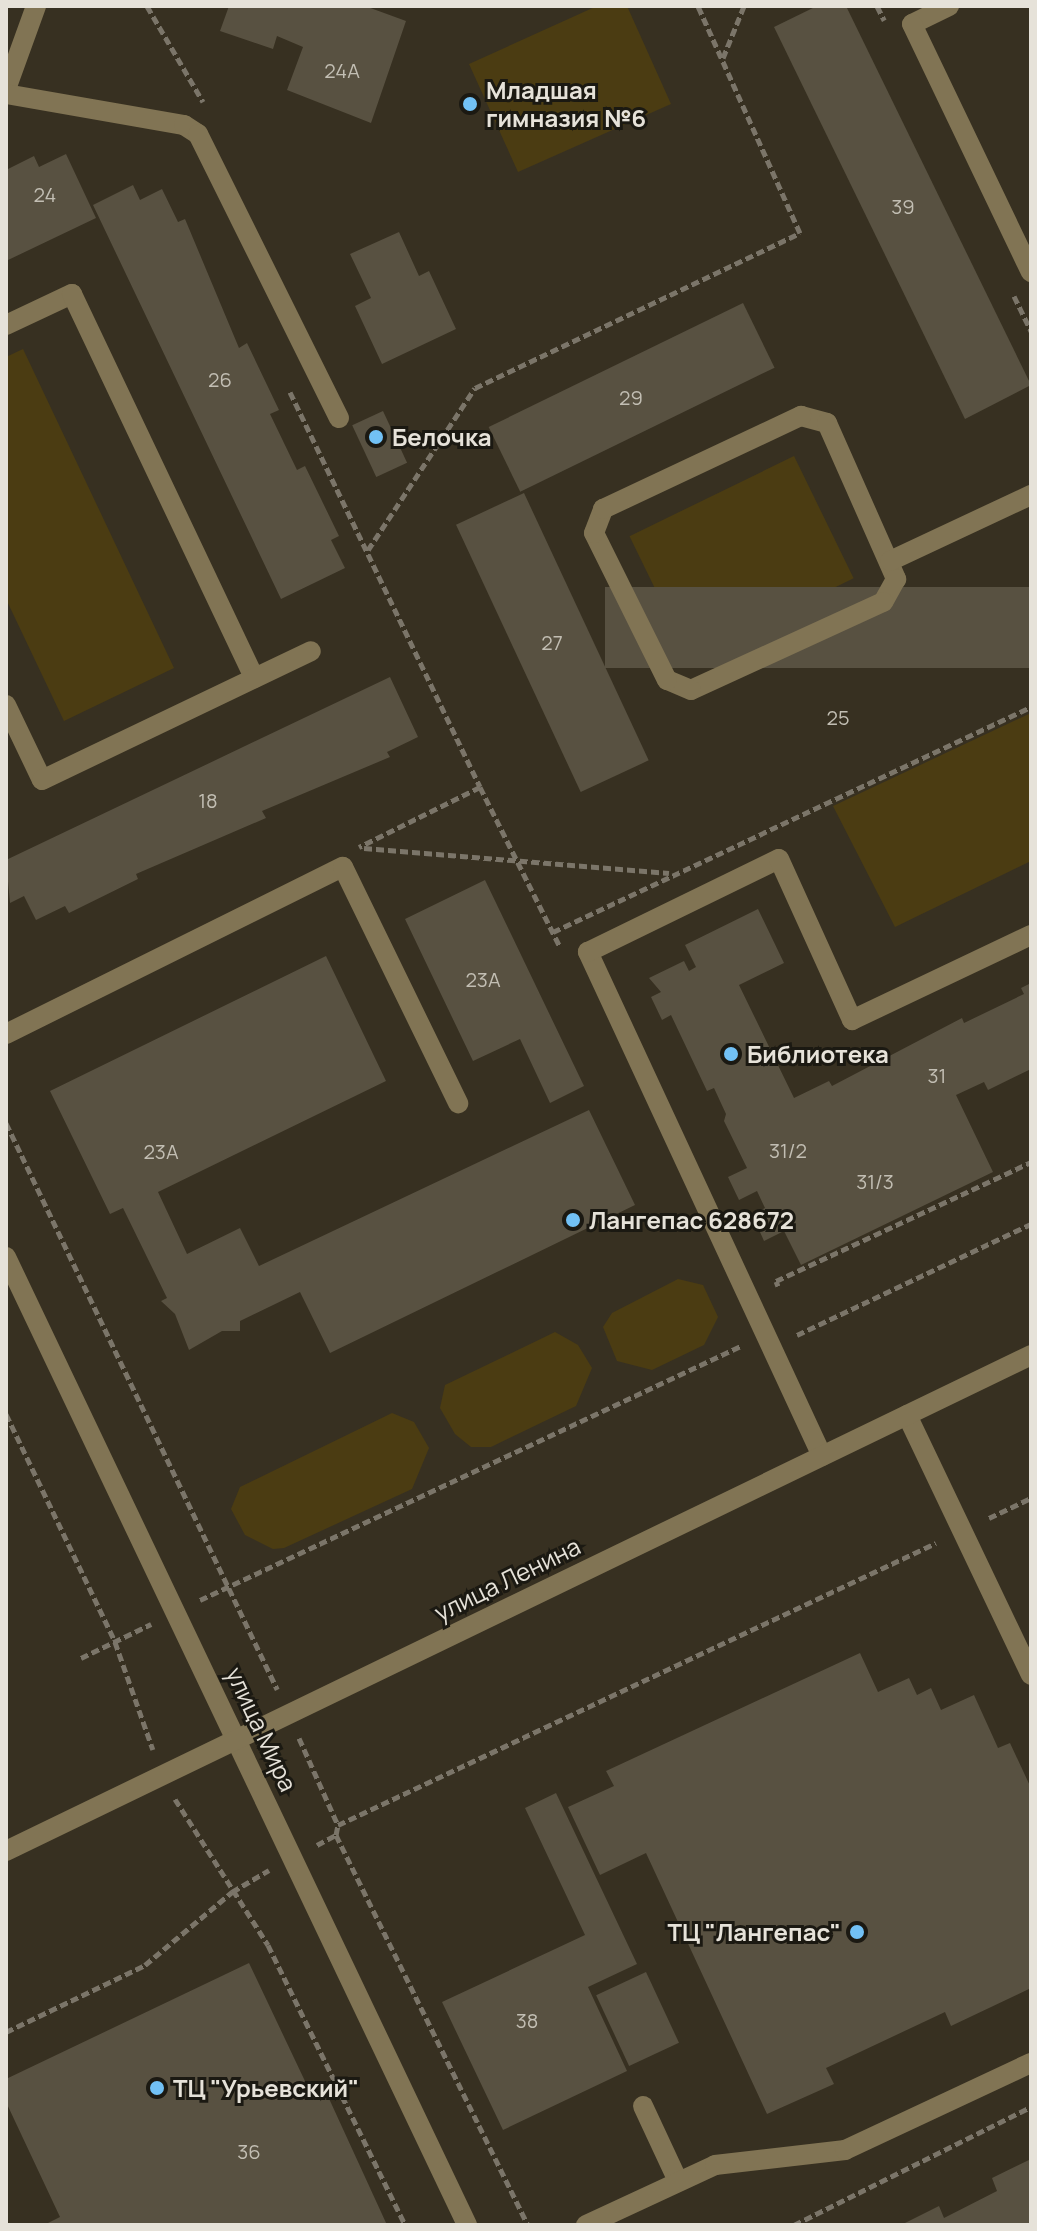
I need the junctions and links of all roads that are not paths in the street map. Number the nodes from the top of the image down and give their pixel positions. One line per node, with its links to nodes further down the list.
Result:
1 (36, 6): 3 (street)
2 (949, 6): 4 (street)
3 (6, 91): 6 (street)
4 (1031, 272)
5 (6, 325): 10 (street)
6 (339, 418)
7 (1031, 495): 8 (street)
8 (890, 561): 8 (street)
9 (311, 651): 10 (street)
10 (254, 678): 11 (street)
11 (6, 705)
12 (1031, 935): 18 (street)
13 (6, 1034): 14 (street)
14 (458, 1103)
15 (9, 1270): 20 (street, улица Мира)
16 (1031, 1355): 17 (street, улица Ленина)
17 (907, 1415): 18 (street, улица Ленина); 19 (street)
18 (822, 1456): 20 (street, улица Ленина)
19 (1031, 1675)
20 (238, 1738): 21 (street, улица Ленина); 25 (street, улица Мира)
21 (6, 1851)
22 (1031, 2063): 24 (street)
23 (643, 2106): 24 (street)
24 (678, 2181): 26 (street)
25 (467, 2225)
26 (586, 2225)

